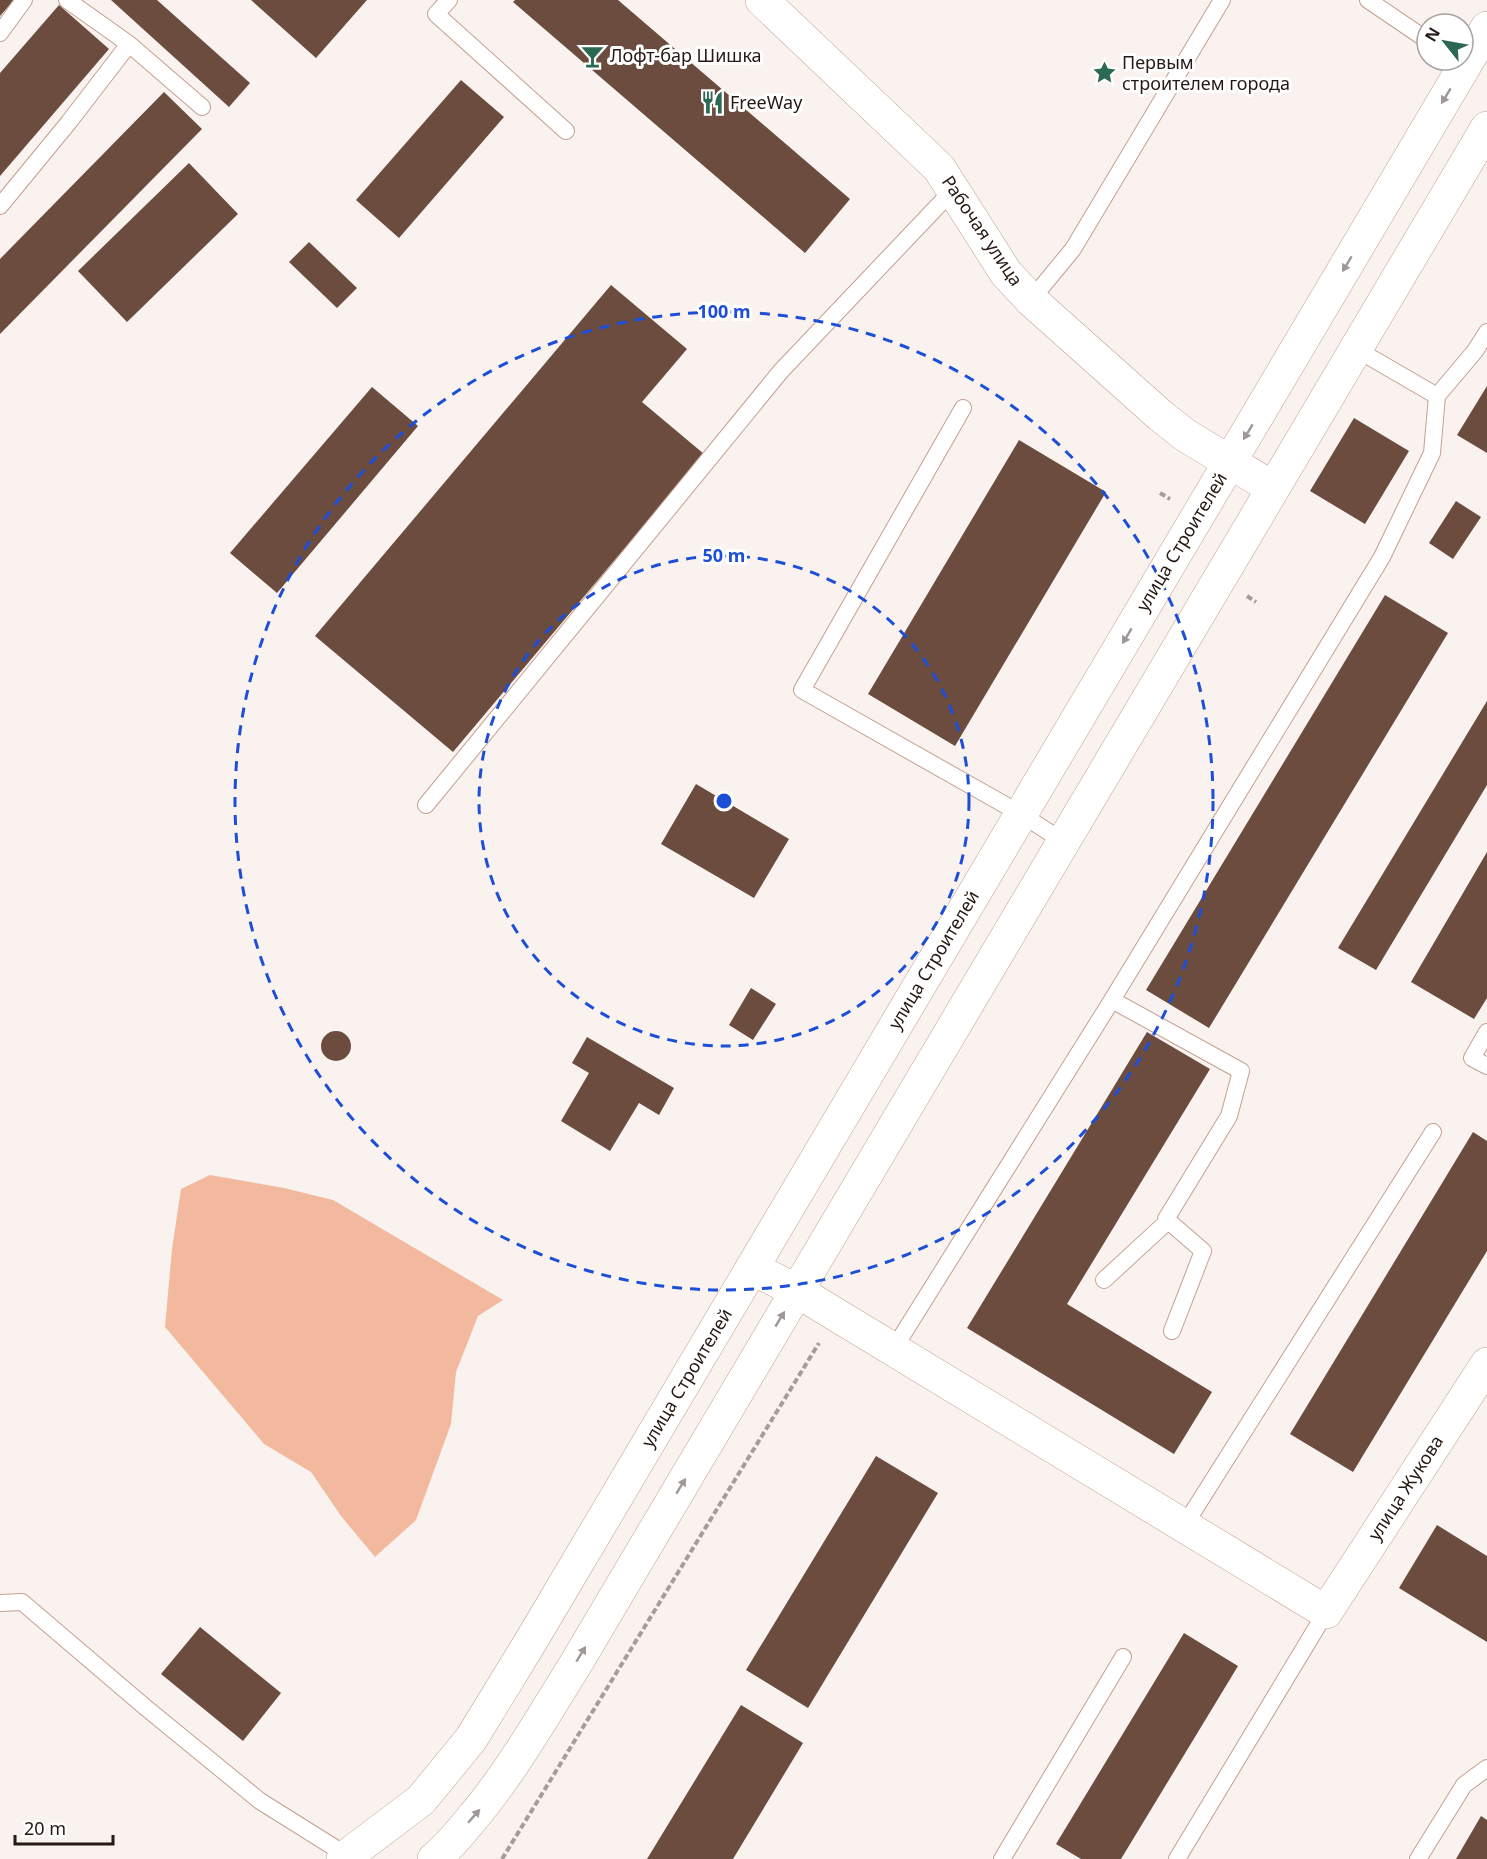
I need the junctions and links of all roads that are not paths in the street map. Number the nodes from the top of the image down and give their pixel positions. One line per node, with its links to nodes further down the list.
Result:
1 (24, 0): 9 (lane)
2 (67, 0): 10 (lane)
3 (449, 0): 15 (lane)
4 (762, 0): 16 (street, Рабочая улица)
5 (1222, 0): 18 (lane)
6 (1368, 0): 8 (lane)
7 (1487, 28): 11 (street, улица Строителей)
8 (1415, 32)
9 (0, 33)
10 (129, 44): 13 (lane); 17 (lane)
11 (1475, 55)
12 (1467, 72): 23 (street, улица Строителей, one-way to 23)
13 (202, 107)
14 (1487, 128): 20 (street)
15 (566, 131)
16 (953, 190): 18 (street, Рабочая улица); 25 (lane)
17 (0, 206)
18 (1031, 300): 23 (street, Рабочая улица)
19 (1487, 332): 21 (lane)
20 (1356, 349): 21 (lane); 24 (street)
21 (1437, 396): 28 (lane)
22 (963, 408): 26 (lane)
23 (1230, 462): 24 (street, Рабочая улица); 26 (street, улица Строителей, one-way to 26)
24 (1273, 489): 27 (street)
25 (426, 805)
26 (1020, 814): 27 (lane); 33 (street, улица Строителей)
27 (1064, 842): 35 (street)
28 (1112, 1000): 32 (lane); 37 (lane)
29 (1487, 1032): 30 (lane)
30 (1487, 1066)
31 (1433, 1132): 39 (lane)
32 (1168, 1221): 34 (lane); 36 (lane)
33 (752, 1268): 35 (street); 44 (street, улица Строителей)
34 (1104, 1280)
35 (797, 1291): 37 (street); 45 (street, one-way to 35)
36 (1173, 1331)
37 (893, 1350): 39 (street)
38 (1487, 1364): 41 (street, улица Жукова)
39 (1184, 1526): 41 (street)
40 (0, 1603): 44 (lane)
41 (1326, 1612): 47 (lane)
42 (1123, 1657): 46 (lane)
43 (1487, 1768): 48 (lane)
44 (347, 1858)
45 (434, 1859)
46 (1002, 1859)
47 (1178, 1859)
48 (1418, 1859)

